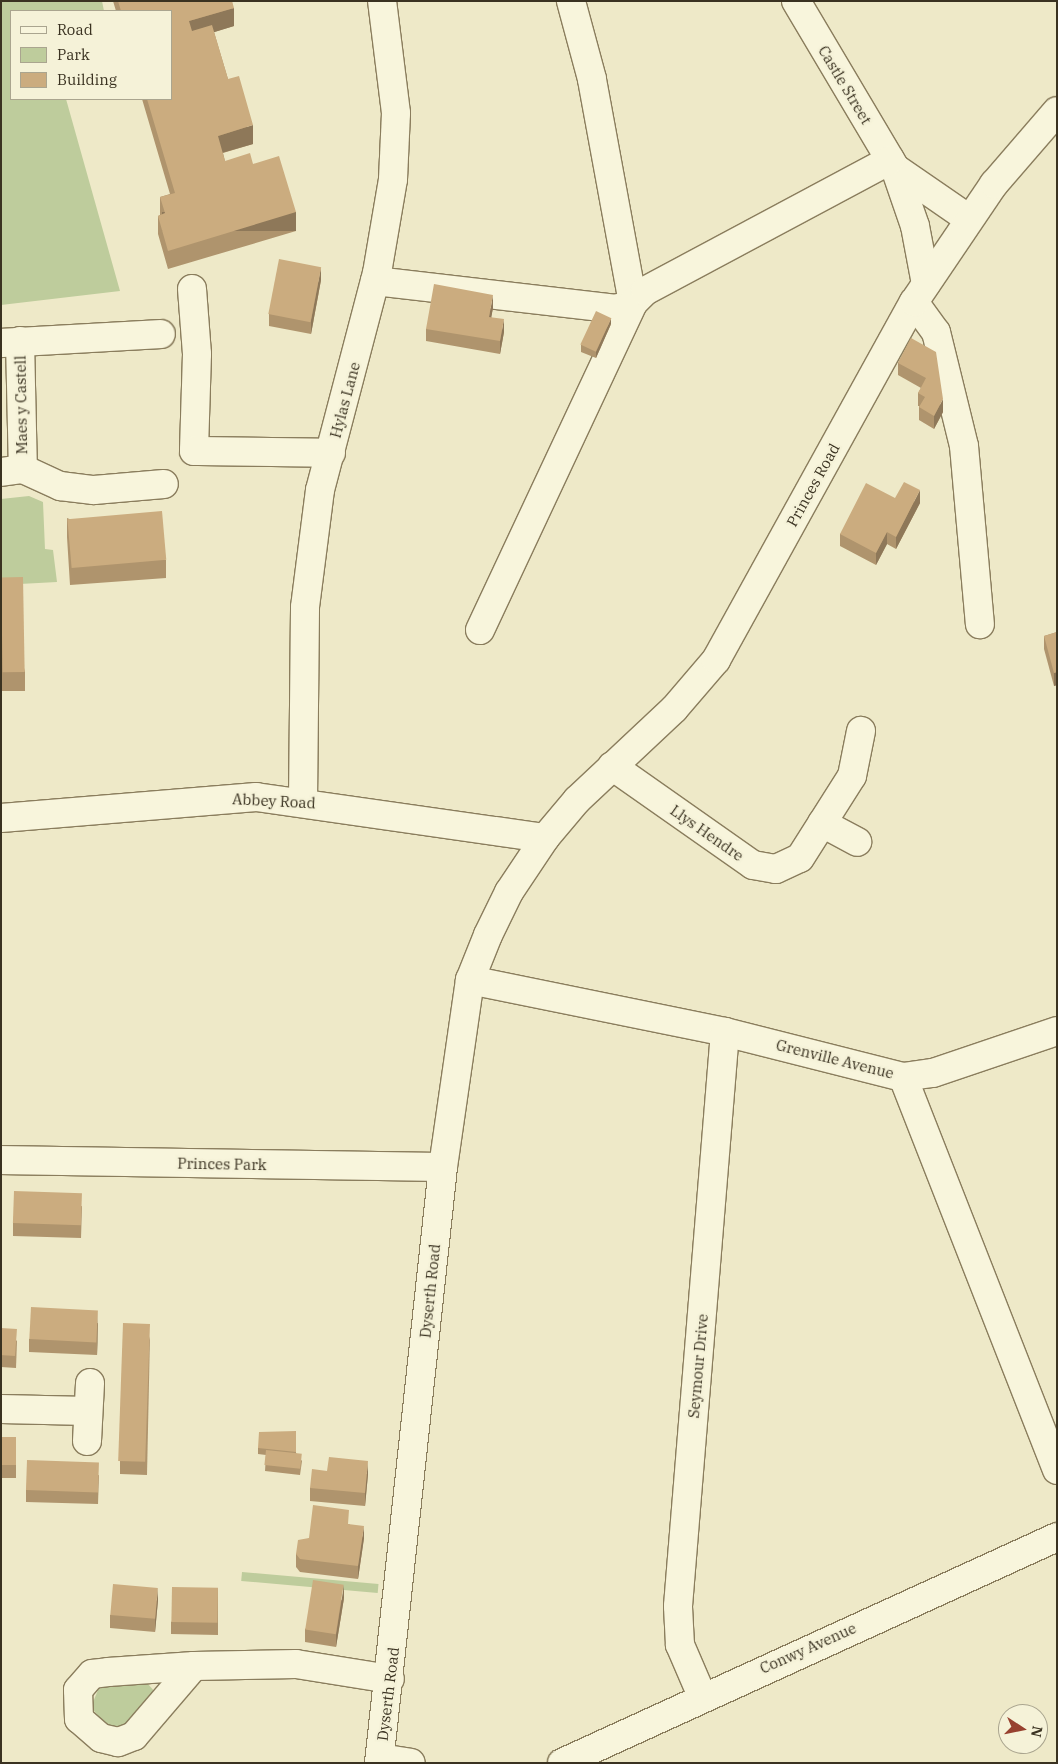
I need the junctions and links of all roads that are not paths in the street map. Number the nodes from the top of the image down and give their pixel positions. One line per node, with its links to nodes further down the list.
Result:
1 (382, 1): 7 (street, Hylas Lane)
2 (571, 1): 10 (street)
3 (796, 1): 5 (street, Castle Street)
4 (1057, 111): 6 (street, Princes Road)
5 (892, 164): 6 (street, Castle Street); 9 (street, Castle Street); 10 (street)
6 (969, 219): 9 (street, Princes Road)
7 (375, 281): 10 (street); 13 (street, Hylas Lane)
8 (192, 289): 13 (street)
9 (920, 293): 16 (street); 19 (street, Princes Road)
10 (633, 303): 17 (street)
11 (161, 334): 12 (street)
12 (11, 342): 14 (street, Maes y Castell)
13 (331, 453): 20 (street, Hylas Lane)
14 (22, 473): 15 (street)
15 (164, 484)
16 (980, 624)
17 (480, 630)
18 (861, 731): 22 (street, Llys Hendre)
19 (612, 766): 22 (street, Llys Hendre); 23 (street, Princes Road)
20 (303, 801): 21 (street, Abbey Road); 23 (street, Abbey Road)
21 (1, 818)
22 (822, 823): 24 (street)
23 (545, 838): 25 (street, Dyserth Road)
24 (856, 842)
25 (470, 980): 27 (street, Grenville Avenue); 30 (street, Dyserth Road)
26 (1057, 1031): 28 (street)
27 (725, 1032): 28 (street, Grenville Avenue); 39 (street, Seymour Drive)
28 (903, 1077): 35 (street, Grenville Avenue)
29 (1, 1160): 30 (street, Princes Park)
30 (443, 1167): 38 (street, Dyserth Road)
31 (90, 1383): 33 (street)
32 (1, 1409): 33 (street)
33 (88, 1411): 34 (street)
34 (87, 1441)
35 (1057, 1470)
36 (1057, 1537): 39 (street, Conwy Avenue)
37 (194, 1666): 38 (street)
38 (390, 1679): 40 (street, Dyserth Road)
39 (702, 1696): 42 (street, Conwy Avenue)
40 (380, 1760): 41 (street)
41 (411, 1763)
42 (562, 1763)

